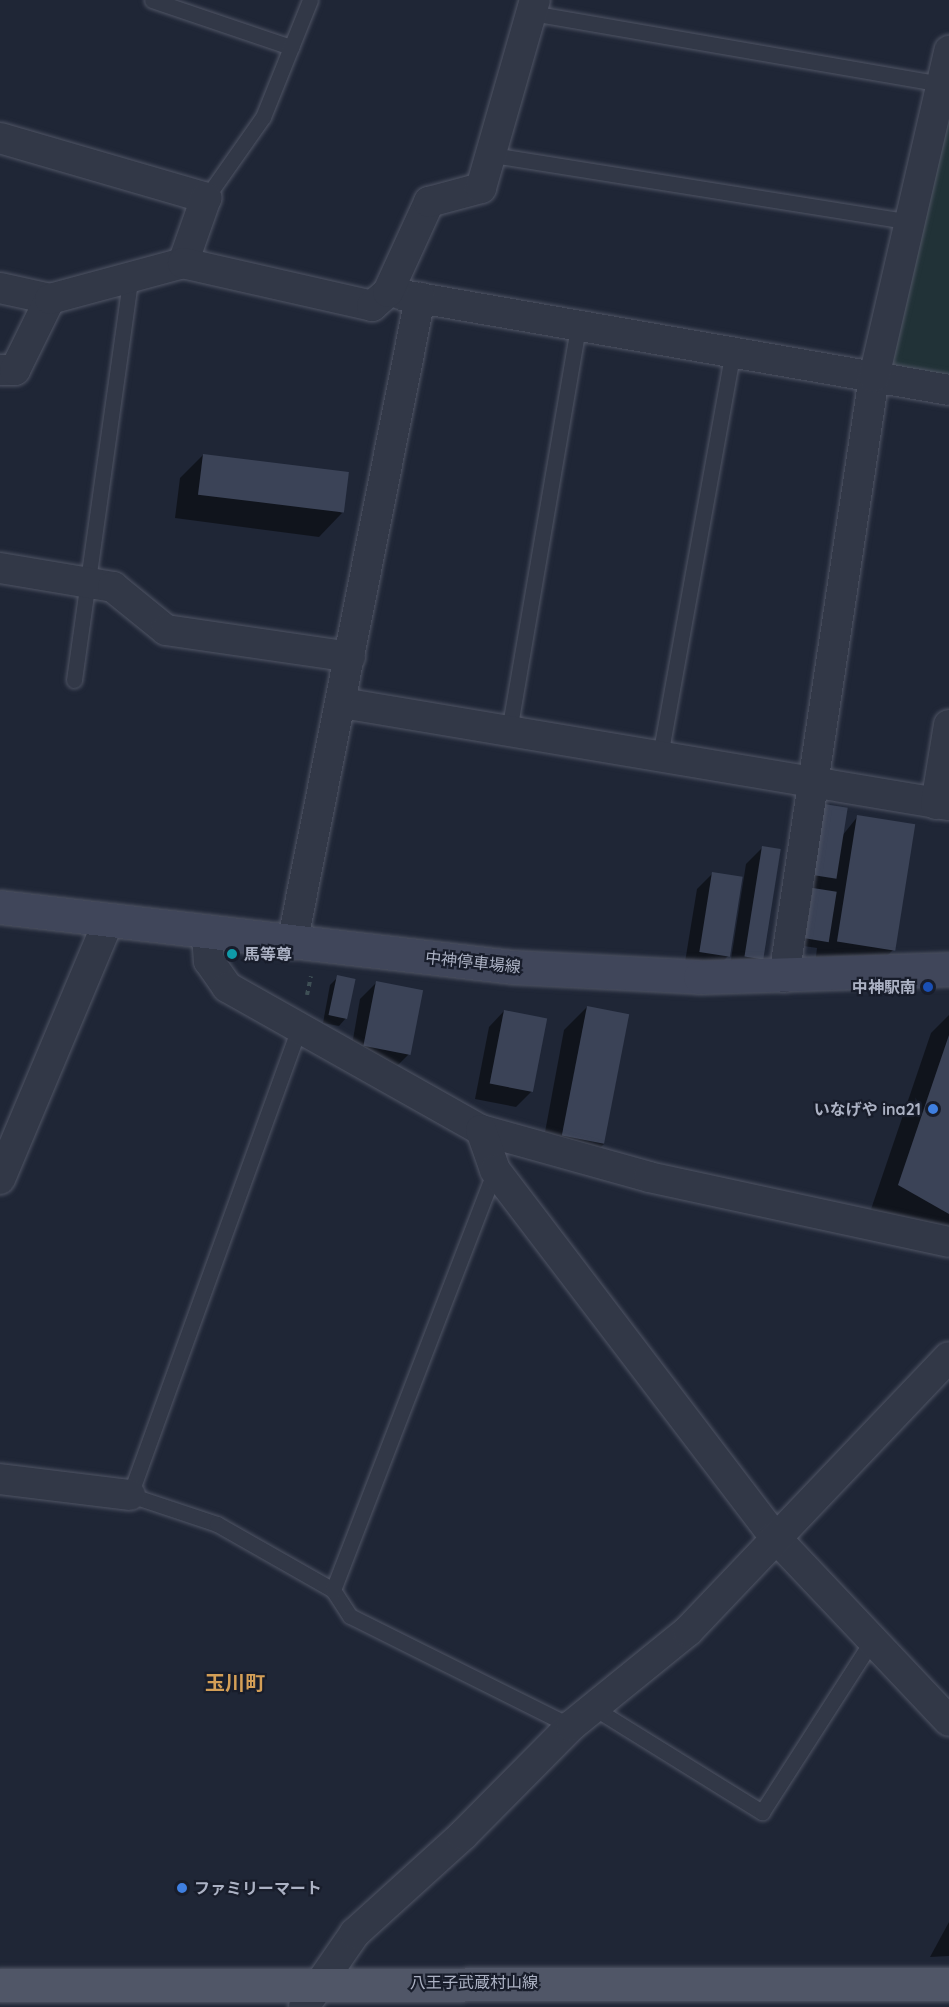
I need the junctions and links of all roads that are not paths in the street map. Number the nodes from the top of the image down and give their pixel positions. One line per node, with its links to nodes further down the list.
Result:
1 (152, 0): 4 (lane)
2 (310, 0): 4 (lane)
3 (533, 6): 6 (lane); 8 (street)
4 (291, 47): 9 (lane)
5 (949, 51): 6 (street)
6 (941, 84): 10 (street)
7 (0, 138): 9 (street)
8 (493, 155): 10 (lane); 14 (street)
9 (206, 198): 11 (street)
10 (910, 222): 20 (street)
11 (183, 263): 12 (street); 14 (street)
12 (131, 273): 16 (street); 23 (lane)
13 (0, 288): 16 (street)
14 (388, 292): 15 (street)
15 (420, 298): 17 (street); 24 (street)
16 (50, 299): 19 (street)
17 (578, 326): 18 (street); 28 (lane)
18 (733, 352): 20 (street); 29 (lane)
19 (0, 370)
20 (874, 377): 21 (street); 30 (street)
21 (949, 390)
22 (0, 568): 23 (street)
23 (85, 582): 24 (street); 25 (lane)
24 (350, 657): 26 (street)
25 (75, 680)
26 (342, 703): 28 (street); 35 (street)
27 (949, 725): 31 (street)
28 (509, 731): 29 (street)
29 (660, 756): 30 (street)
30 (813, 781): 31 (street); 37 (street)
31 (943, 805)
32 (0, 907): 33 (main road, 中神停車場線)
33 (108, 922): 34 (main road, 中神停車場線); 40 (street)
34 (207, 934): 35 (main road, 中神停車場線); 38 (street)
35 (305, 945): 37 (main road, 中神停車場線)
36 (949, 969): 37 (main road, 中神停車場線)
37 (784, 977)
38 (300, 1028): 39 (street); 46 (lane)
39 (481, 1130): 41 (street); 43 (street)
40 (8, 1138): 42 (street)
41 (495, 1170): 47 (street); 48 (lane)
42 (0, 1179)
43 (949, 1242)
44 (949, 1357): 47 (street)
45 (0, 1479): 46 (street)
46 (130, 1495): 48 (lane)
47 (775, 1536): 49 (street); 50 (street)
48 (333, 1590): 50 (lane)
49 (873, 1639): 50 (lane); 51 (street)
50 (582, 1717): 54 (street)
51 (949, 1721)
52 (949, 1984): 54 (main road, 八王子武蔵村山線)
53 (0, 1985): 54 (main road, 八王子武蔵村山線)
54 (312, 1994)

